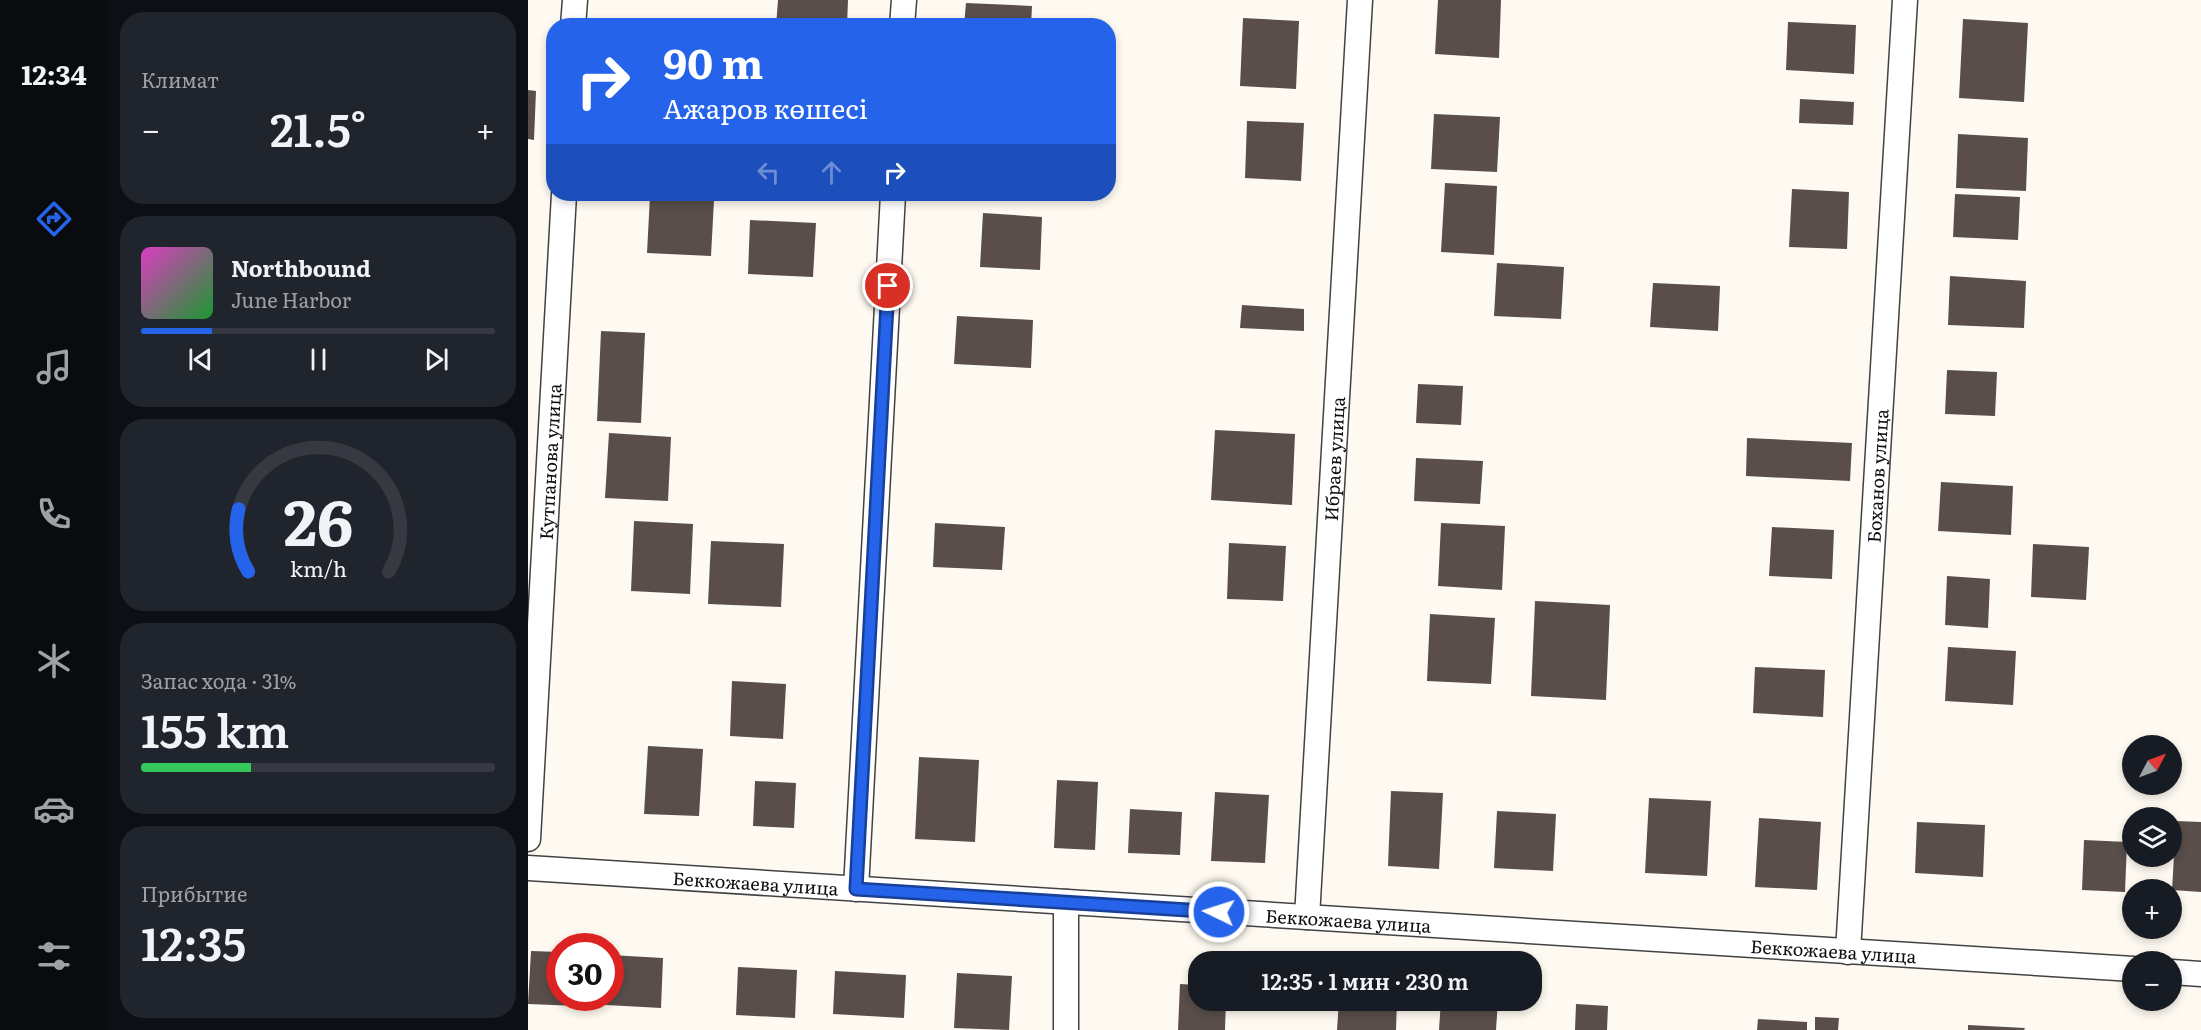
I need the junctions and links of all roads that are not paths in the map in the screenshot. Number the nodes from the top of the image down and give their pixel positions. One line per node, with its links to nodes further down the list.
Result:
1 (575, 0): 5 (street)
2 (904, 0): 6 (street)
3 (1360, 0): 13 (street, Ибраев улица)
4 (1905, 0): 14 (street, Боханов улица)
5 (574, 18)
6 (903, 18)
7 (564, 201): 9 (street, Кутпанова улица)
8 (893, 201): 11 (street)
9 (528, 838)
10 (528, 868): 11 (street, Беккожаева улица)
11 (856, 889): 12 (street, Беккожаева улица)
12 (1066, 902): 13 (street, Беккожаева улица); 18 (street)
13 (1307, 917): 14 (street, Беккожаева улица)
14 (1848, 952): 15 (street, Беккожаева улица)
15 (2122, 968)
16 (2182, 973): 17 (street)
17 (2201, 974)
18 (1065, 1030)

